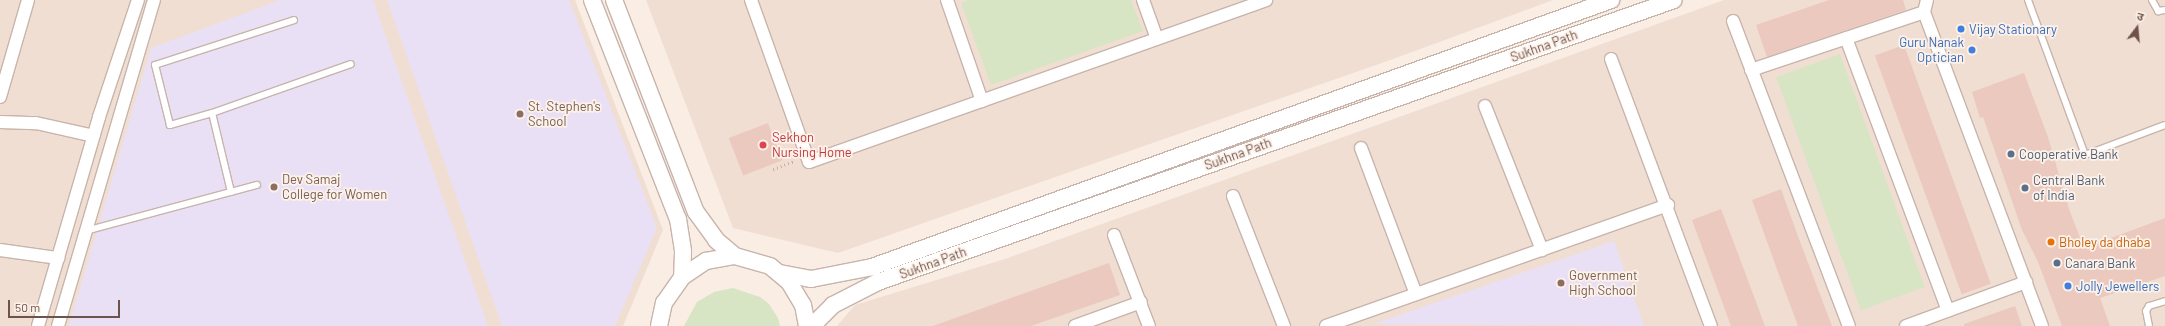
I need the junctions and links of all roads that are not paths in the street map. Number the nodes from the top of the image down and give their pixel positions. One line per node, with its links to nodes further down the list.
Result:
1 (28, 0): 23 (street)
2 (138, 0): 29 (street)
3 (154, 0): 35 (street)
4 (592, 0): 42 (main road)
5 (614, 0): 39 (main road)
6 (751, 0): 24 (street)
7 (947, 0): 24 (street)
8 (1143, 0): 19 (street)
9 (1266, 0): 19 (street)
10 (1611, 0): 41 (main road, Sukhna Path)
11 (1674, 0): 52 (main road, Sukhna Path)
12 (2028, 0): 28 (lane)
13 (2152, 0): 15 (lane)
14 (1926, 6): 18 (street); 43 (street)
15 (2165, 10)
16 (294, 20): 26 (lane)
17 (1733, 21): 22 (street)
18 (1846, 38): 22 (street); 47 (street)
19 (1157, 39): 24 (street)
20 (1611, 59): 34 (street)
21 (351, 64): 26 (lane)
22 (1751, 70): 58 (street)
23 (0, 97)
24 (982, 100)
25 (1485, 106): 38 (street)
26 (212, 113): 32 (lane)
27 (0, 122): 29 (street)
28 (2165, 125)
29 (94, 136): 40 (street)
30 (1361, 148): 44 (street)
31 (257, 185): 32 (lane)
32 (232, 192): 35 (lane)
33 (1233, 196): 55 (street)
34 (1668, 205): 38 (street); 57 (street)
35 (85, 232): 49 (street)
36 (1114, 235): 46 (street)
37 (0, 250): 40 (street)
38 (1542, 250): 44 (street)
39 (735, 256): 41 (main road); 42 (main road)
40 (58, 258): 48 (street)
41 (780, 273): 51 (main road)
42 (682, 277): 50 (main road)
43 (2026, 282): 47 (street); 60 (street)
44 (1416, 294): 56 (street)
45 (2165, 301): 61 (lane)
46 (1141, 302): 53 (street); 54 (street)
47 (1948, 311): 59 (street)
48 (38, 326)
49 (58, 326)
50 (659, 326)
51 (807, 326)
52 (812, 326)
53 (1076, 326)
54 (1149, 326)
55 (1284, 326)
56 (1326, 326)
57 (1711, 326)
58 (1849, 326)
59 (1906, 326)
60 (2042, 326)
61 (2149, 326)

